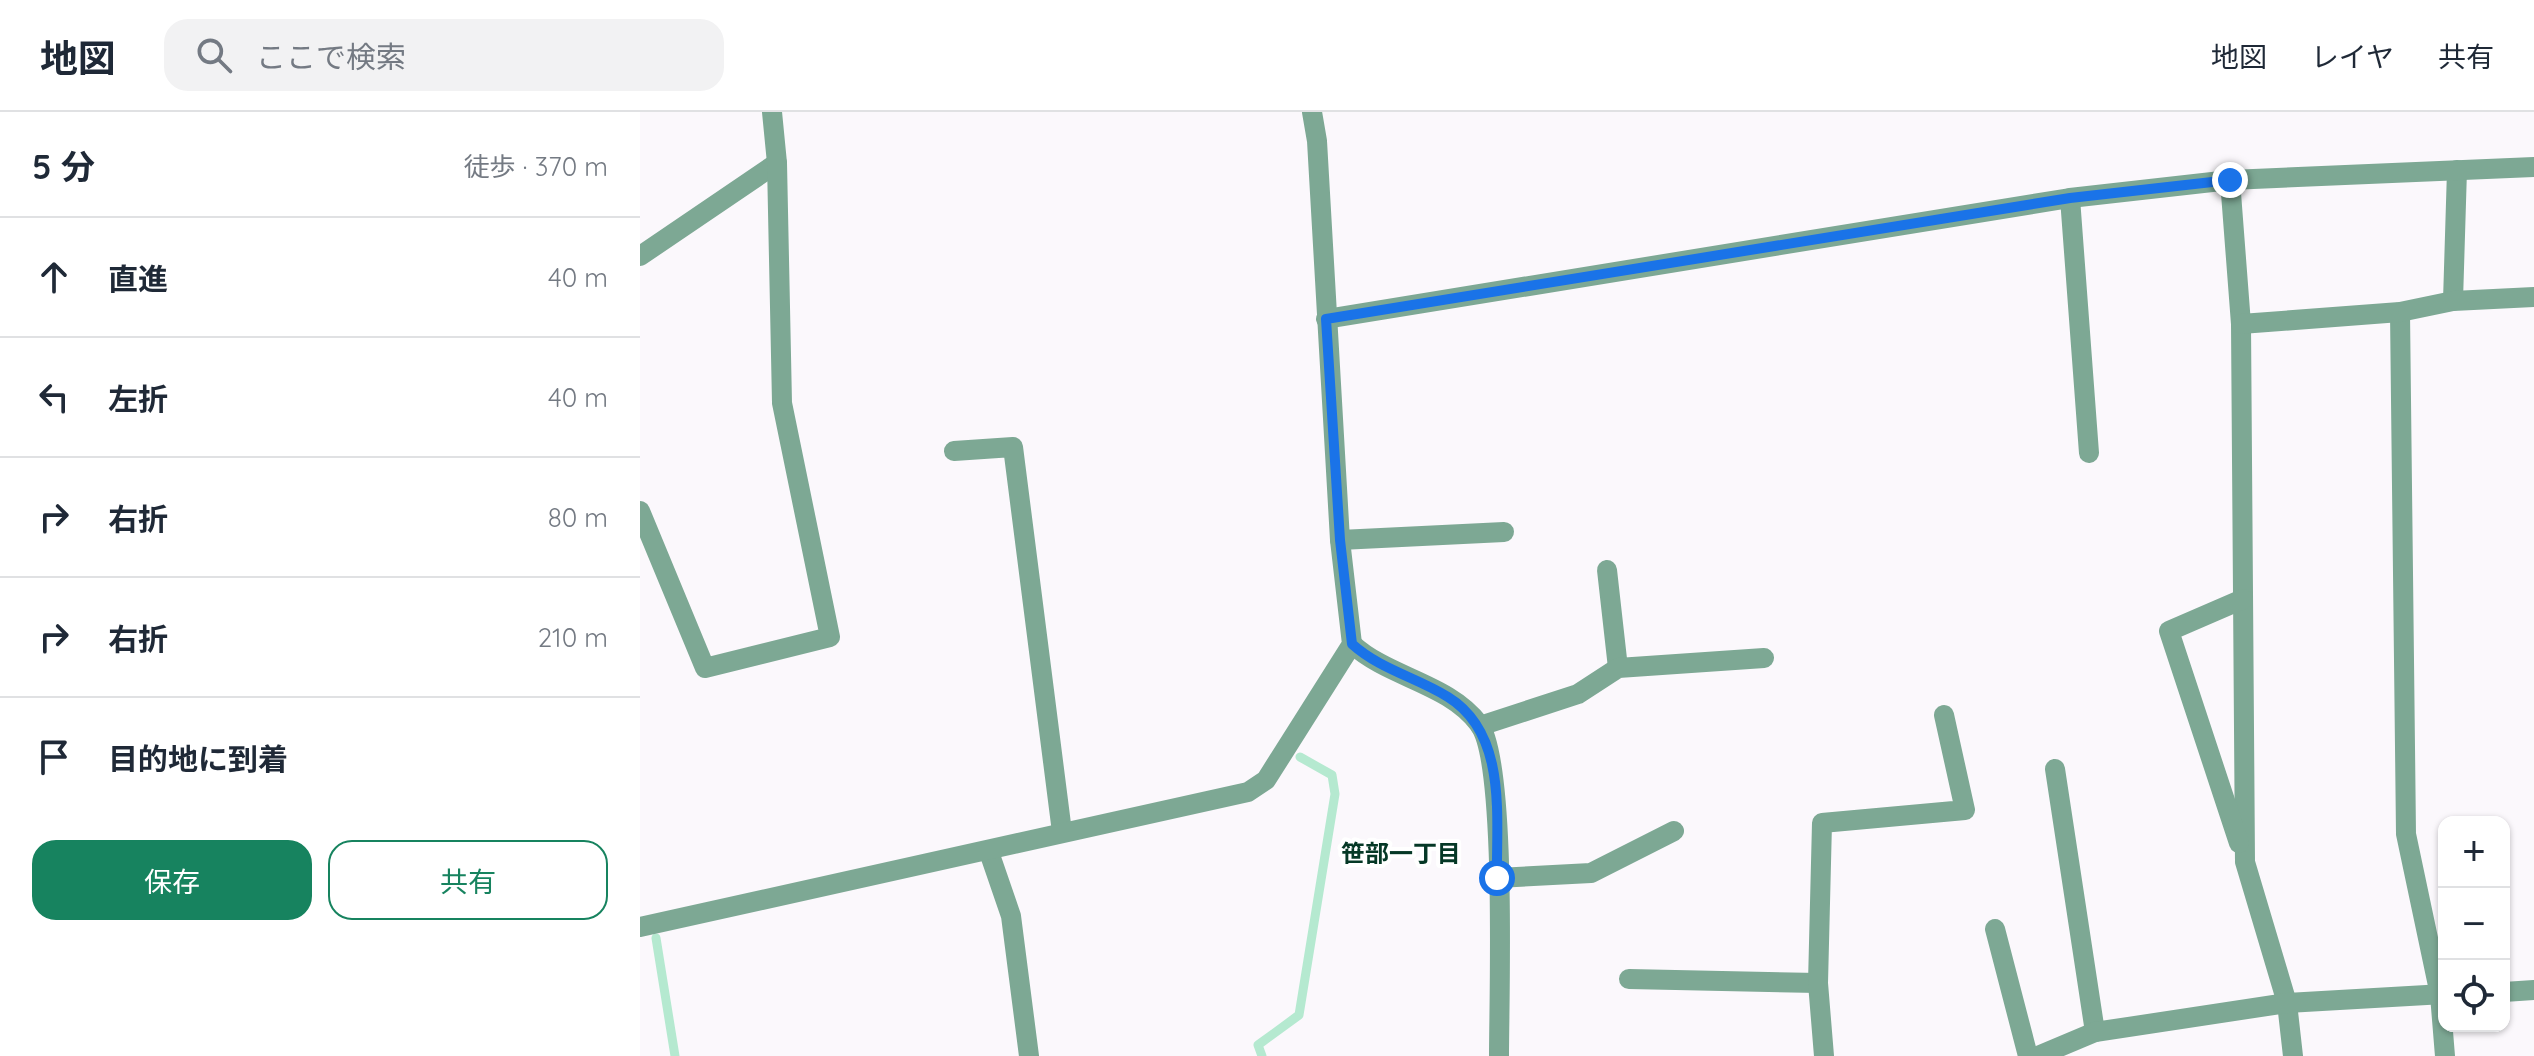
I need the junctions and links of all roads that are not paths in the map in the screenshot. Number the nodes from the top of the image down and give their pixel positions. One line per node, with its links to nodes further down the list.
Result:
1 (772, 112): 3 (street)
2 (1312, 112): 12 (street)
3 (777, 163): 8 (street); 16 (street)
4 (2534, 167): 5 (street)
5 (2457, 170): 6 (street); 10 (street)
6 (2230, 180): 7 (street); 13 (street)
7 (2070, 198): 12 (street); 15 (street)
8 (640, 256)
9 (2534, 297): 10 (street)
10 (2453, 301): 11 (street)
11 (2400, 312): 13 (street); 34 (street)
12 (1326, 319): 18 (street)
13 (2241, 324): 20 (street)
14 (954, 451): 28 (street)
15 (2089, 453)
16 (640, 511)
17 (1504, 532): 18 (street)
18 (1340, 540): 21 (street)
19 (1607, 570): 23 (street)
20 (2243, 599): 30 (street); 30 (street)
21 (1352, 644): 25 (street); 28 (street)
22 (1764, 658): 23 (street)
23 (1618, 668): 25 (street)
24 (1944, 715): 36 (street)
25 (1480, 726): 31 (street)
26 (2055, 769): 41 (street)
27 (1674, 831): 31 (street)
28 (1062, 832): 29 (street)
29 (989, 852): 32 (street); 43 (street)
30 (2245, 862): 40 (street)
31 (1497, 878): 44 (street)
32 (640, 927)
33 (1995, 929): 46 (street)
34 (2438, 976)
35 (1629, 979): 36 (street)
36 (1818, 983): 45 (street)
37 (2534, 990): 38 (street)
38 (2510, 992)
39 (2438, 994): 40 (street)
40 (2287, 1003): 41 (street); 48 (street)
41 (2095, 1032): 47 (street)
42 (2444, 1032): 49 (street)
43 (1029, 1056)
44 (1499, 1056)
45 (1824, 1056)
46 (2028, 1056)
47 (2038, 1056)
48 (2293, 1056)
49 (2445, 1056)

